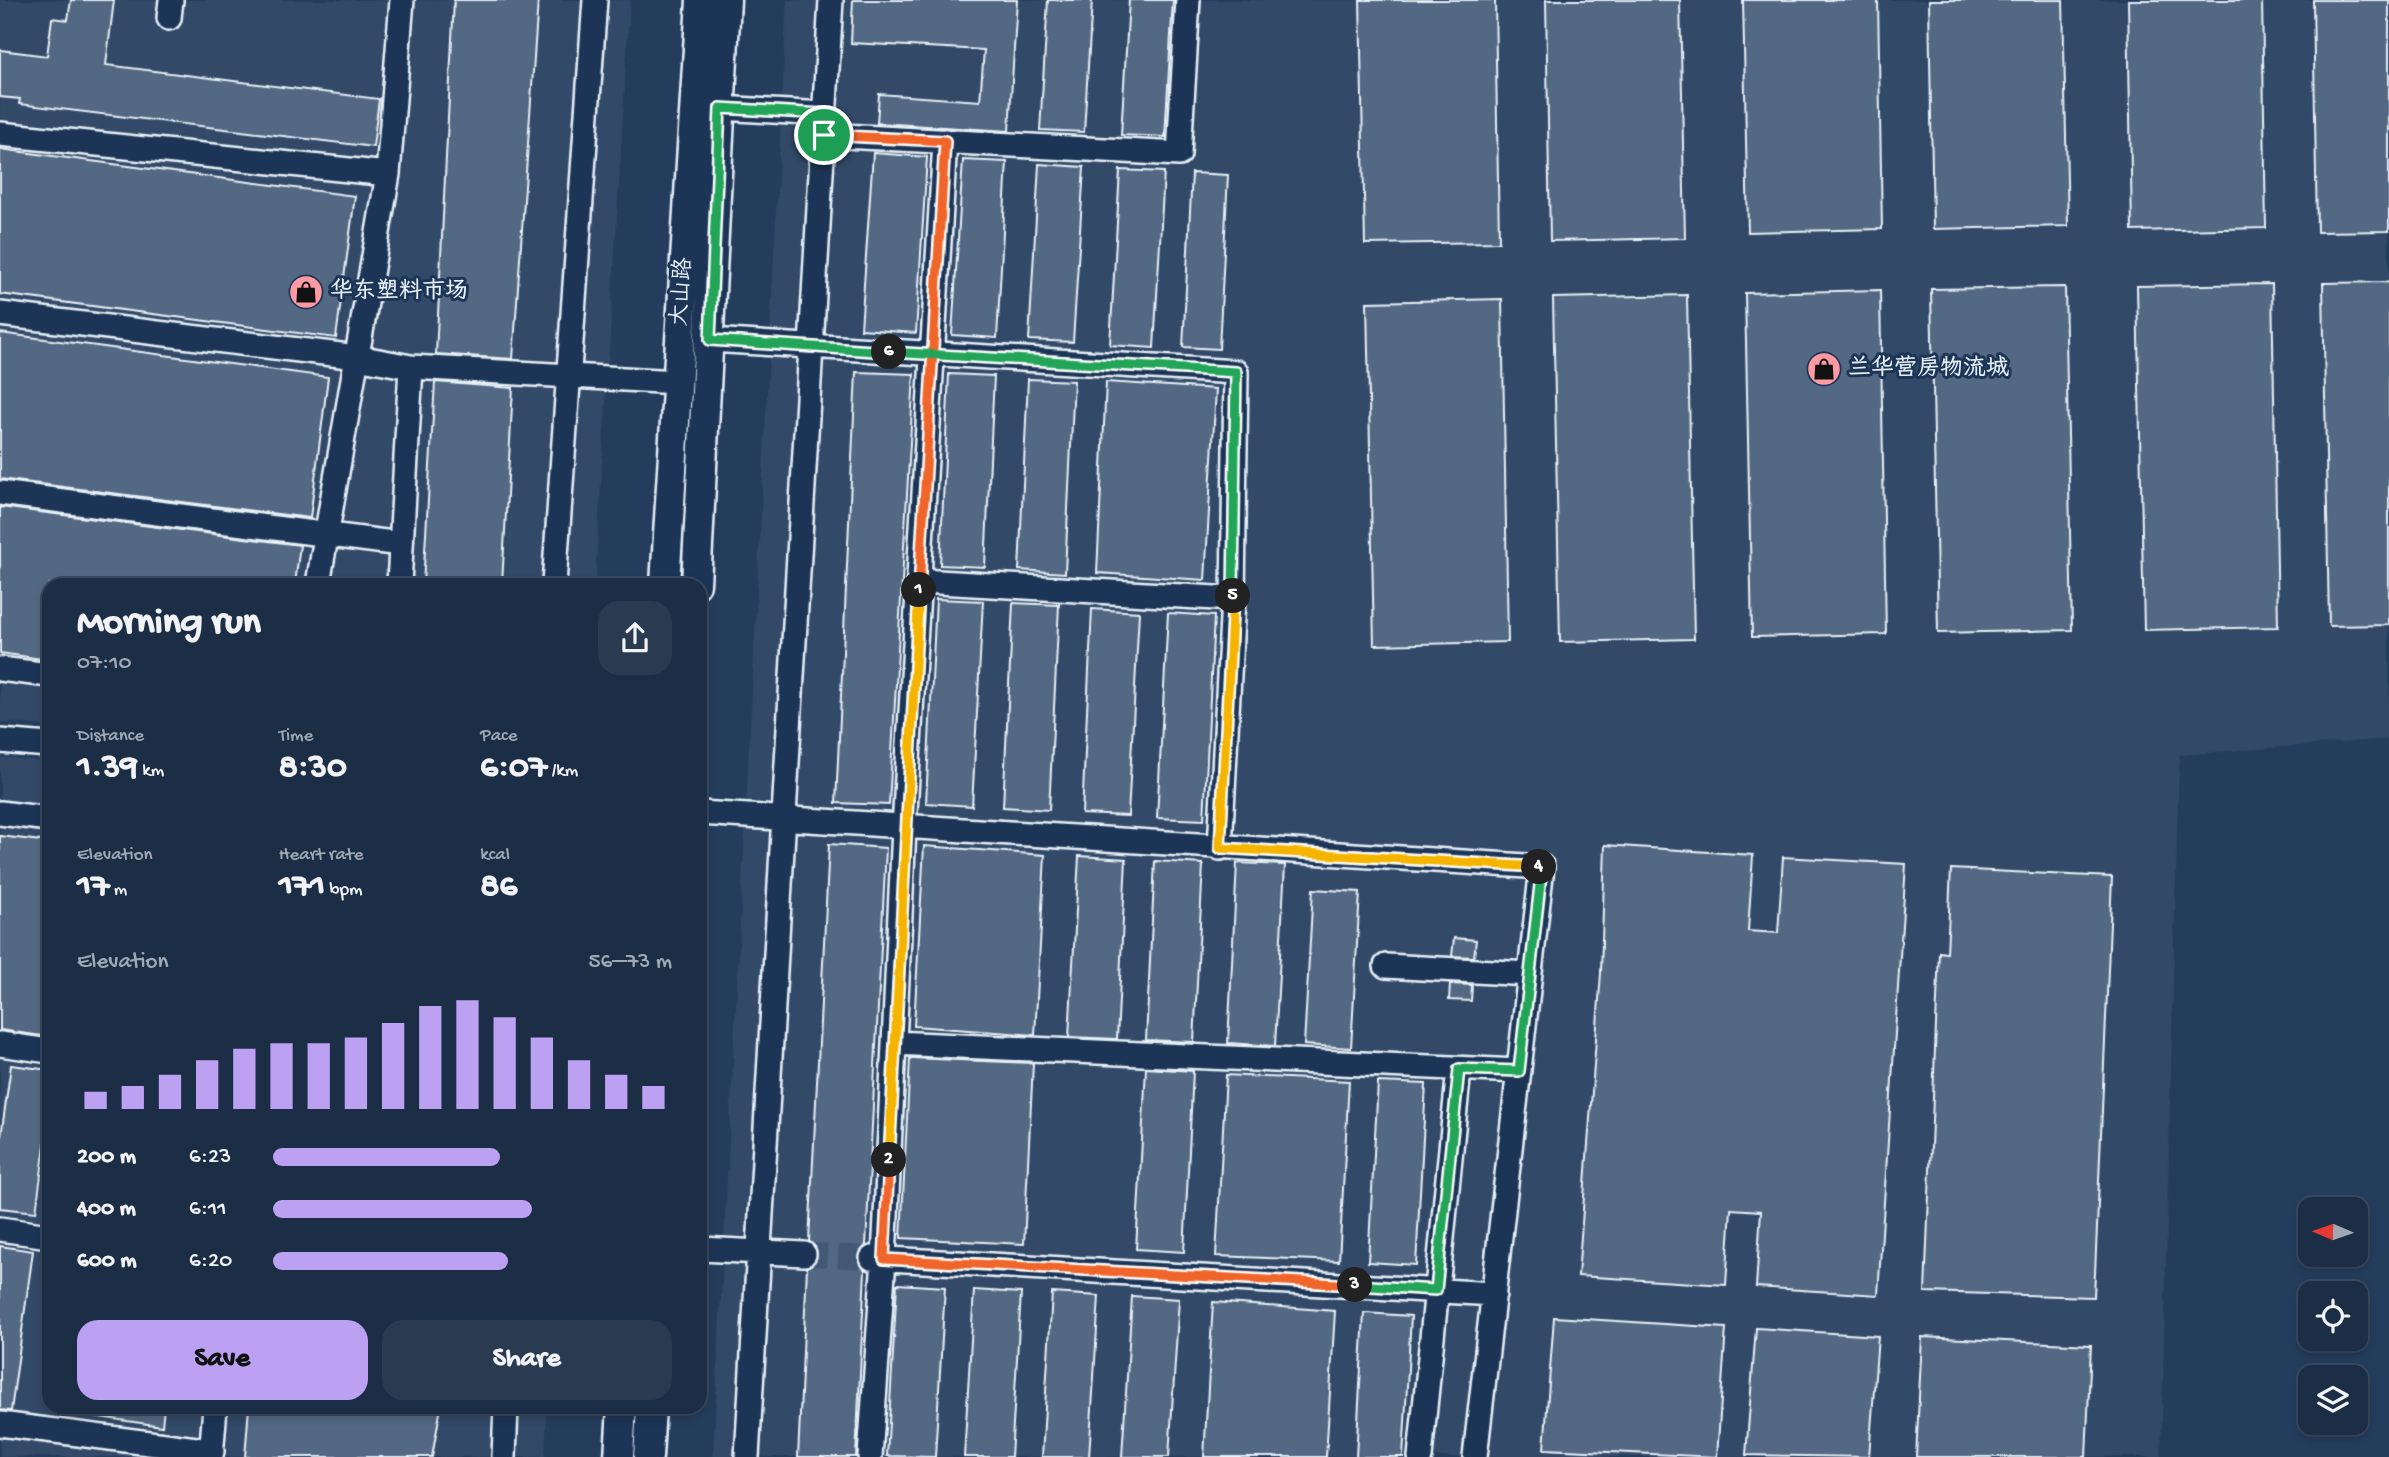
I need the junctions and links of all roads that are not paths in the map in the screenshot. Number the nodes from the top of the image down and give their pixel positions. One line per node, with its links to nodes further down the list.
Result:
1 (402, 0): 11 (street)
2 (595, 0): 18 (street)
3 (701, 0): 19 (main road, 大山路)
4 (726, 0): 7 (main road, 大山路)
5 (831, 0): 8 (street)
6 (1188, 0): 10 (street)
7 (720, 108): 8 (street); 13 (main road, 大山路)
8 (824, 124): 10 (street); 14 (street)
9 (0, 134): 11 (street)
10 (945, 141): 15 (street)
11 (388, 174): 16 (street)
12 (0, 314): 16 (street)
13 (710, 340): 14 (street); 27 (main road, 大山路)
14 (810, 347): 15 (street); 37 (street)
15 (932, 354): 28 (street); 29 (street)
16 (357, 357): 17 (street); 21 (street)
17 (411, 367): 18 (street); 22 (street)
18 (568, 376): 19 (street); 25 (street)
19 (677, 382): 26 (main road, 大山路)
20 (0, 493): 21 (street)
21 (327, 533): 22 (street); 23 (street)
22 (401, 544): 24 (street)
23 (319, 578)
24 (398, 578)
25 (554, 578)
26 (665, 578)
27 (696, 578)
28 (920, 580): 29 (street); 38 (street)
29 (1233, 599): 39 (street)
30 (0, 669): 31 (street)
31 (42, 674)
32 (0, 741): 33 (street)
33 (42, 744)
34 (0, 813): 36 (street)
35 (707, 814): 37 (street)
36 (42, 818)
37 (782, 821): 38 (street); 50 (street)
38 (904, 828): 39 (street); 42 (street)
39 (1220, 848): 41 (street)
40 (1386, 966): 41 (street)
41 (1529, 974): 46 (street)
42 (894, 1042): 45 (street); 52 (street)
43 (0, 1044): 44 (street)
44 (42, 1050)
45 (1459, 1069): 46 (street); 53 (street)
46 (1519, 1071): 54 (street)
47 (0, 1229): 48 (street)
48 (42, 1235)
49 (707, 1249): 50 (street)
50 (758, 1251): 51 (street); 64 (street)
51 (804, 1254)
52 (878, 1258): 53 (street); 65 (street)
53 (1436, 1290): 54 (street); 66 (street)
54 (1494, 1294): 67 (street)
55 (214, 1414): 60 (street)
56 (506, 1414): 61 (street)
57 (622, 1414): 62 (main road)
58 (651, 1414): 63 (main road)
59 (0, 1424): 60 (street)
60 (211, 1454)
61 (504, 1457)
62 (619, 1457)
63 (648, 1457)
64 (747, 1457)
65 (870, 1457)
66 (1420, 1457)
67 (1475, 1457)

